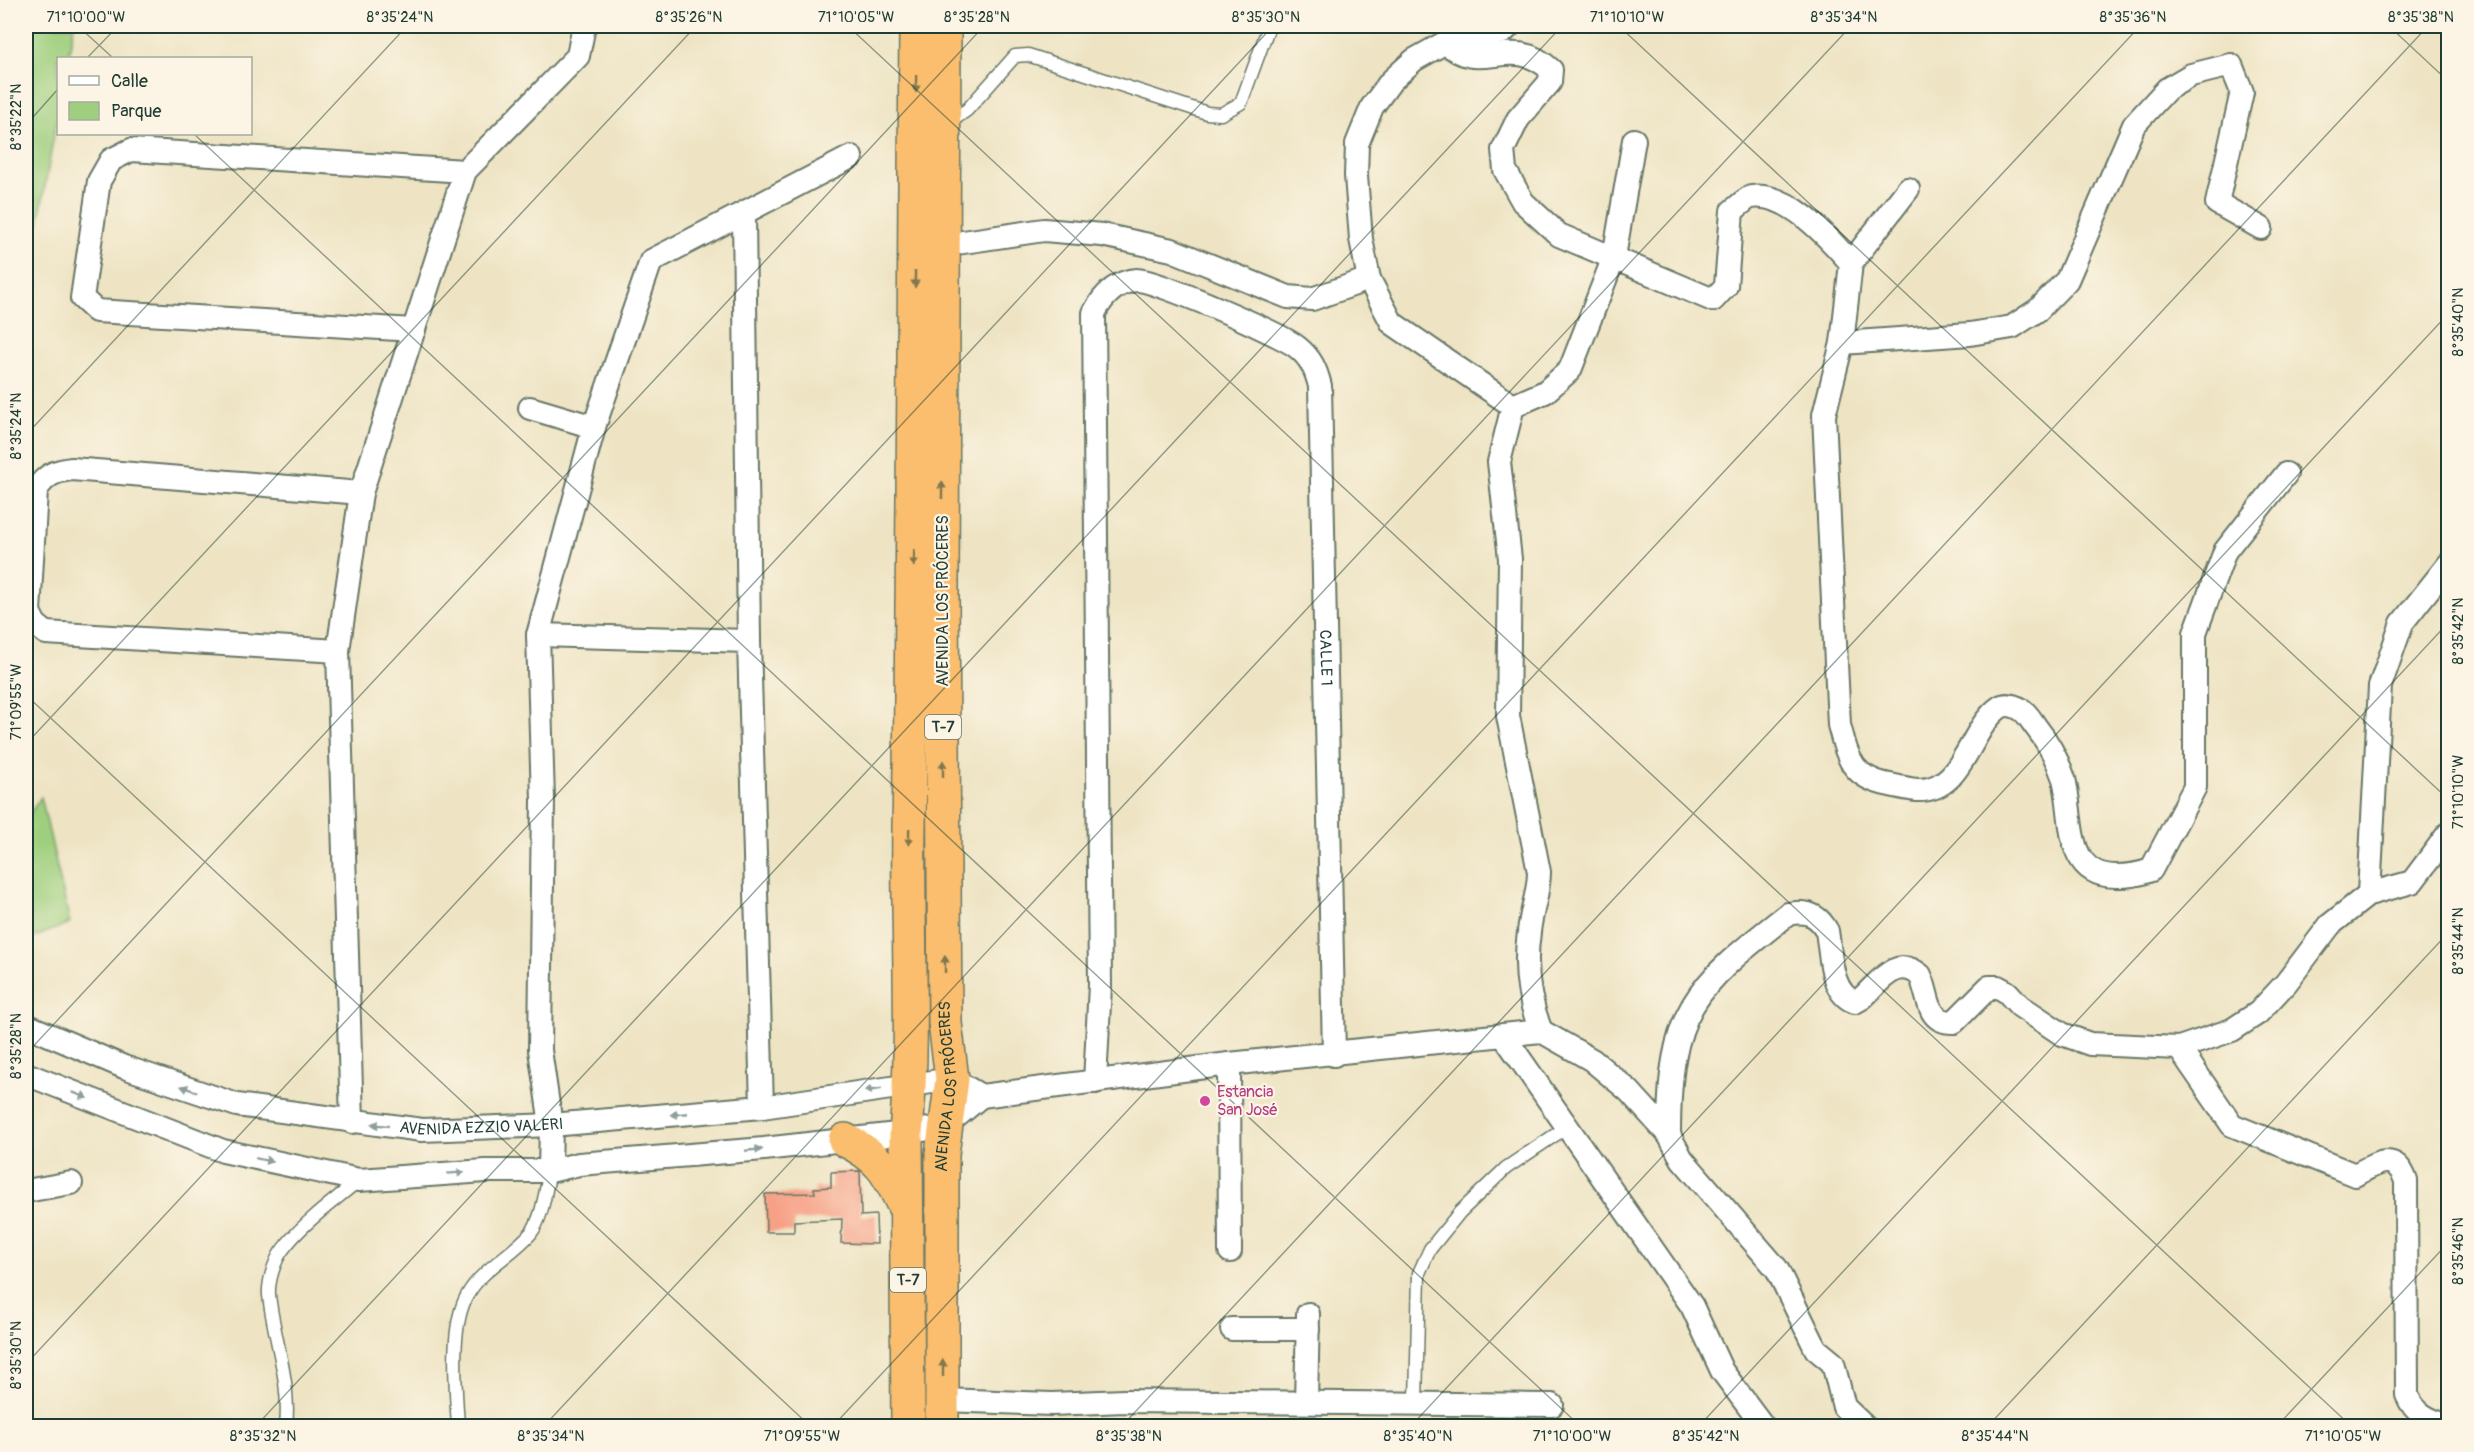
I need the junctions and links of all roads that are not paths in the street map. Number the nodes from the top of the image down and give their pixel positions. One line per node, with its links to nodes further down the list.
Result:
1 (584, 26): 10 (street)
2 (916, 26): 40 (highway, AVENIDA LOS PRÓCERES / T-7, one-way to 40)
3 (944, 26): 7 (highway, AVENIDA LOS PRÓCERES / T-7)
4 (1269, 26): 7 (lane)
5 (1509, 26): 6 (street)
6 (1446, 42): 15 (street); 17 (street)
7 (943, 120): 14 (highway, AVENIDA LOS PRÓCERES / T-7)
8 (1634, 140): 15 (street)
9 (851, 157): 12 (street)
10 (465, 171): 18 (street); 18 (street)
11 (1908, 189): 16 (street)
12 (744, 215): 22 (street); 27 (street)
13 (2261, 228): 19 (street)
14 (943, 245): 17 (street); 38 (highway, AVENIDA LOS PRÓCERES / T-7, one-way to 14)
15 (1614, 257): 16 (street); 20 (street)
16 (1851, 262): 19 (street)
17 (1369, 279): 20 (street)
18 (414, 330): 24 (street)
19 (1842, 343): 23 (street)
20 (1513, 406): 32 (street)
21 (530, 408): 22 (street)
22 (594, 427): 26 (street)
23 (2286, 474)
24 (361, 493): 28 (street); 28 (street)
25 (2448, 565): 30 (street)
26 (538, 634): 27 (street); 44 (street)
27 (749, 640): 42 (street)
28 (338, 651): 43 (street)
29 (2448, 834): 30 (street)
30 (2369, 894): 34 (street)
31 (26, 1025): 43 (street, AVENIDA EZZIO VALERI, one-way to 31)
32 (1541, 1031): 33 (street); 48 (street)
33 (1504, 1036): 35 (street); 46 (street)
34 (2179, 1048): 48 (street); 61 (street)
35 (1334, 1054): 36 (street); 39 (street, CALLE 1)
36 (1229, 1064): 39 (street); 55 (street)
37 (26, 1074): 51 (street, one-way to 51)
38 (952, 1078): 40 (street, AVENIDA EZZIO VALERI); 41 (street); 45 (highway, AVENIDA LOS PRÓCERES / T-7)
39 (1095, 1082): 41 (street)
40 (910, 1085): 42 (street, AVENIDA EZZIO VALERI, one-way to 42); 47 (highway, AVENIDA LOS PRÓCERES / T-7)
41 (981, 1096): 45 (street)
42 (762, 1107): 44 (street, AVENIDA EZZIO VALERI, one-way to 44)
43 (352, 1122): 44 (street, AVENIDA EZZIO VALERI, one-way to 43)
44 (551, 1125): 50 (street)
45 (945, 1126): 47 (street); 60 (highway, AVENIDA LOS PRÓCERES / T-7, one-way to 45)
46 (1567, 1127): 58 (lane); 65 (street)
47 (906, 1133): 49 (street); 54 (highway, AVENIDA LOS PRÓCERES / T-7)
48 (1669, 1135): 66 (street)
49 (845, 1140): 50 (street, one-way to 49); 54 (highway)
50 (549, 1171): 51 (street, one-way to 50); 63 (lane)
51 (358, 1180): 62 (lane)
52 (71, 1183): 53 (street)
53 (26, 1191)
54 (908, 1215): 64 (highway, AVENIDA LOS PRÓCERES / T-7)
55 (1230, 1251)
56 (1232, 1329): 57 (street)
57 (1306, 1402): 58 (street); 60 (street)
58 (1416, 1403): 59 (street)
59 (1552, 1405)
60 (943, 1413)
61 (2448, 1425)
62 (286, 1426)
63 (458, 1426)
64 (908, 1426)
65 (1763, 1426)
66 (1864, 1426)

